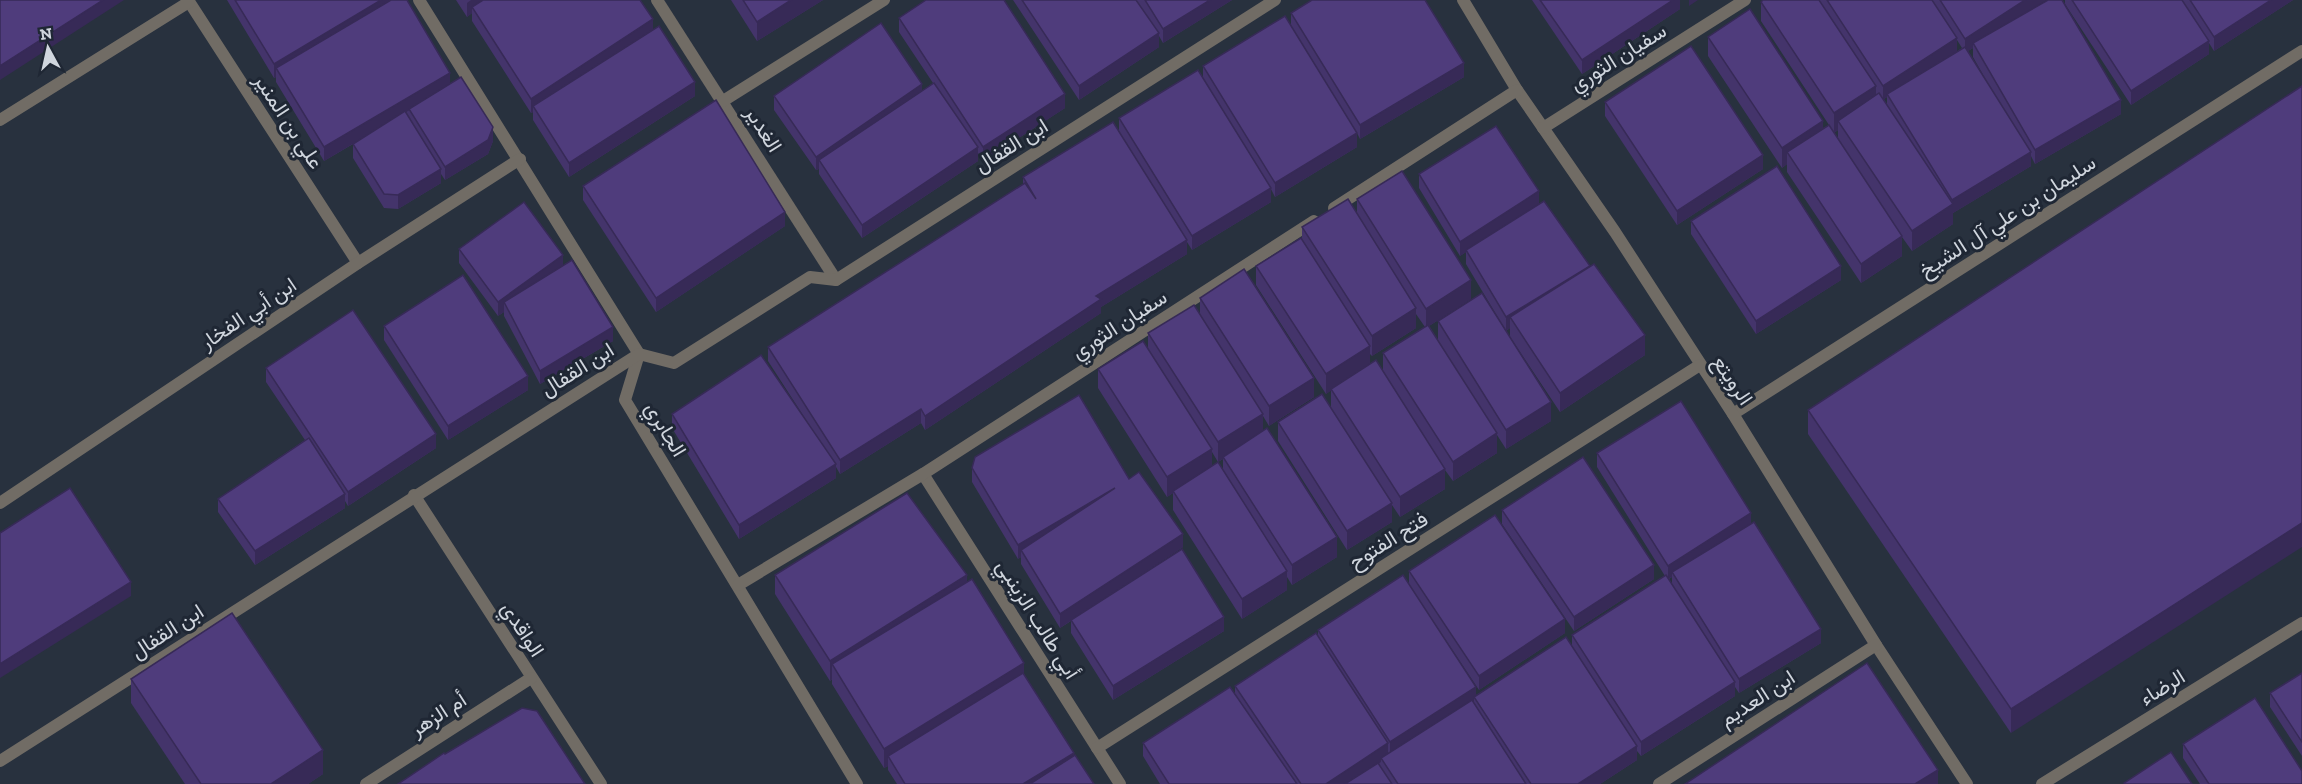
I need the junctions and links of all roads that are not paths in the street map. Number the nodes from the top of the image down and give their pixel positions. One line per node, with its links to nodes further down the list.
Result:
1 (419, 0): 13 (street)
2 (657, 0): 10 (street, الغدير)
3 (884, 0): 10 (street)
4 (1275, 0): 15 (street, ابن القفال)
5 (1463, 0): 9 (street, الرويتع)
6 (1745, 0): 12 (street, سفيان الثوري)
7 (188, 1): 11 (street); 14 (street, علي بن المنير)
8 (2302, 51): 18 (street, سليمان بن علي آل الشيخ)
9 (1517, 90): 12 (street, الرويتع); 19 (street, سفيان الثوري)
10 (723, 101): 15 (street, الغدير)
11 (0, 120)
12 (1543, 128): 17 (street, الرويتع)
13 (520, 159): 14 (street, ابن أبي الفخار); 16 (street)
14 (358, 263): 21 (street, ابن أبي الفخار)
15 (836, 280): 16 (street, ابن القفال)
16 (639, 354): 20 (street, ابن القفال); 22 (street, الجابري)
17 (1700, 364): 18 (street, الرويتع); 26 (street, فتح الفتوح)
18 (1733, 414): 24 (street, الرويتع)
19 (923, 474): 22 (street, سفيان الثوري); 26 (street, أبي طالب الزينبي)
20 (414, 495): 25 (street, الواقدي); 27 (street, ابن القفال)
21 (0, 502)
22 (738, 585): 30 (street, الجابري)
23 (2302, 623): 34 (street, الرضاء)
24 (1876, 645): 32 (street, ابن العديم); 33 (street, الرويتع)
25 (531, 678): 28 (street, أم الزهر); 29 (street, الواقدي)
26 (1097, 748): 31 (street, أبي طالب الزينبي)
27 (0, 761)
28 (366, 784)
29 (601, 784)
30 (857, 784)
31 (1120, 784)
32 (1659, 784)
33 (1967, 784)
34 (2042, 784)

